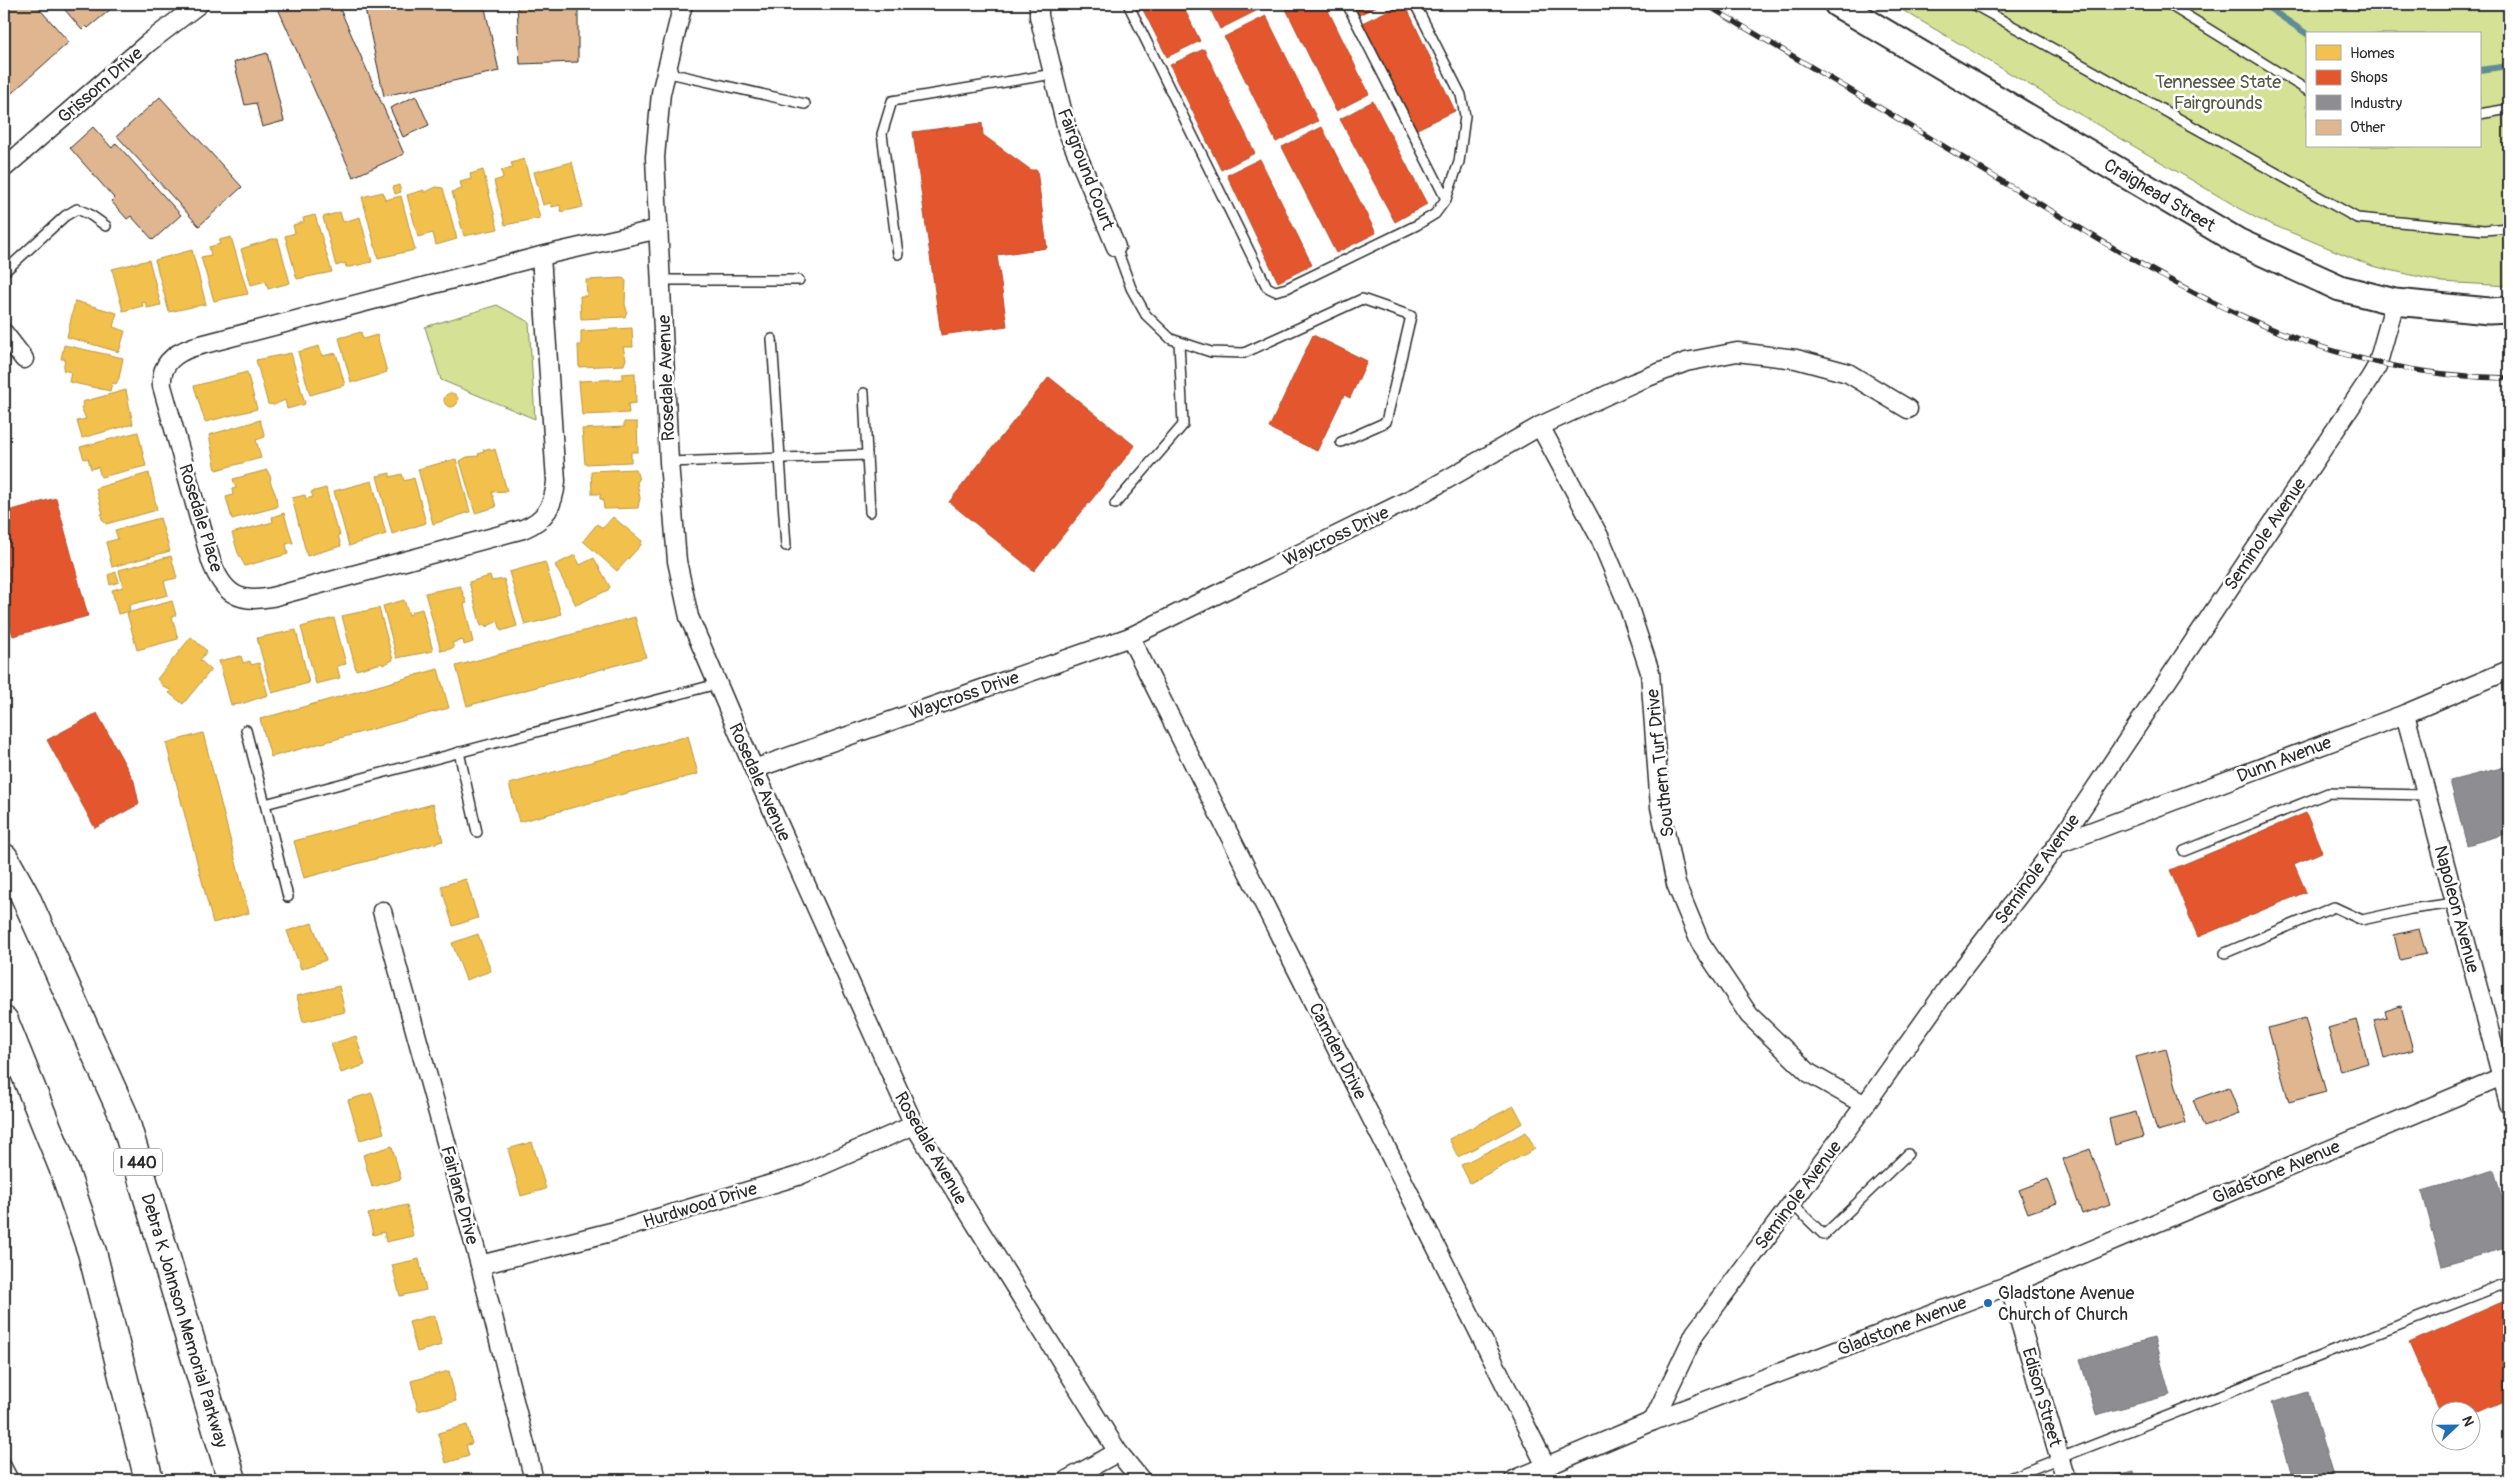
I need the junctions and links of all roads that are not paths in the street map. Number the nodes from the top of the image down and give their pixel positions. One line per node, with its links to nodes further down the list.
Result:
1 (199, 4): 16 (street, Grissom Drive)
2 (682, 4): 10 (street, Rosedale Avenue)
3 (1039, 4): 11 (street, Fairground Court)
4 (1128, 4): 17 (lane)
5 (1347, 4): 17 (lane)
6 (1415, 4): 17 (lane)
7 (1836, 4): 27 (street, Craighead Street)
8 (1973, 4): 19 (lane)
9 (2168, 4): 12 (lane)
10 (665, 72): 13 (lane); 20 (street, Rosedale Avenue)
11 (1053, 74): 21 (street, Fairground Court); 22 (lane)
12 (2306, 89)
13 (805, 104)
14 (2509, 109): 15 (lane)
15 (2480, 114)
16 (4, 168)
17 (1446, 199)
18 (106, 226): 24 (lane)
19 (2509, 228)
20 (658, 229): 23 (street, Rosedale Place); 25 (street, Rosedale Avenue)
21 (1116, 246): 31 (lane)
22 (898, 254)
23 (541, 256): 23 (street, Rosedale Place)
24 (4, 272)
25 (662, 280): 26 (lane); 39 (street, Rosedale Avenue)
26 (799, 280)
27 (2395, 302): 28 (street, Craighead Street); 53 (street, Seminole Avenue)
28 (2509, 310)
29 (4, 333): 32 (street)
30 (772, 339): 38 (lane)
31 (1179, 342): 36 (lane); 40 (lane)
32 (24, 359)
33 (864, 393): 37 (lane)
34 (1908, 409): 35 (street, Waycross Drive)
35 (1540, 426): 43 (street, Waycross Drive); 63 (street, Southern Turf Drive)
36 (1342, 442)
37 (868, 455): 38 (lane); 41 (lane)
38 (780, 458): 39 (lane); 42 (lane)
39 (669, 462): 45 (street, Rosedale Avenue)
40 (1115, 504)
41 (870, 512)
42 (786, 546)
43 (1130, 637): 49 (street, Waycross Drive); 74 (street, Camden Drive)
44 (2509, 670): 46 (street, Dunn Avenue)
45 (716, 684): 48 (lane); 49 (street, Rosedale Avenue)
46 (2405, 714): 50 (street, Napoleon Avenue); 53 (street, Dunn Avenue)
47 (246, 730): 51 (lane)
48 (459, 752): 51 (lane); 52 (lane)
49 (754, 769): 64 (street, Rosedale Avenue)
50 (2427, 795): 54 (lane); 57 (street, Napoleon Avenue)
51 (265, 804): 56 (lane)
52 (477, 832)
53 (2058, 844): 63 (street, Seminole Avenue)
54 (2184, 851)
55 (4, 858): 77 (highway, Debra K Johnson Memorial Parkway / I 440)
56 (288, 897)
57 (2455, 903): 59 (lane); 61 (street, Napoleon Avenue)
58 (382, 911): 67 (street, Fairlane Drive)
59 (2225, 953)
60 (4, 1021): 76 (highway)
61 (2506, 1076): 62 (street, Napoleon Avenue); 69 (street, Gladstone Avenue)
62 (2509, 1104)
63 (1865, 1105): 66 (street, Seminole Avenue)
64 (914, 1125): 67 (street, Hurdwood Drive); 71 (street, Rosedale Avenue)
65 (1908, 1154): 66 (lane)
66 (1792, 1204): 70 (street, Seminole Avenue)
67 (480, 1265): 78 (street, Fairlane Drive)
68 (2509, 1282): 72 (lane)
69 (2009, 1285): 70 (street, Gladstone Avenue); 72 (street, Edison Street)
70 (1653, 1420): 74 (street, Gladstone Avenue)
71 (1118, 1452): 79 (street); 80 (street, Rosedale Avenue)
72 (2059, 1458): 82 (lane); 83 (street, Edison Street)
73 (4, 1461): 75 (lane)
74 (1546, 1466): 81 (street, Gladstone Avenue)
75 (14, 1480)
76 (149, 1480)
77 (232, 1480)
78 (534, 1480)
79 (1067, 1480)
80 (1141, 1480)
81 (1514, 1480)
82 (2004, 1480)
83 (2066, 1480)

